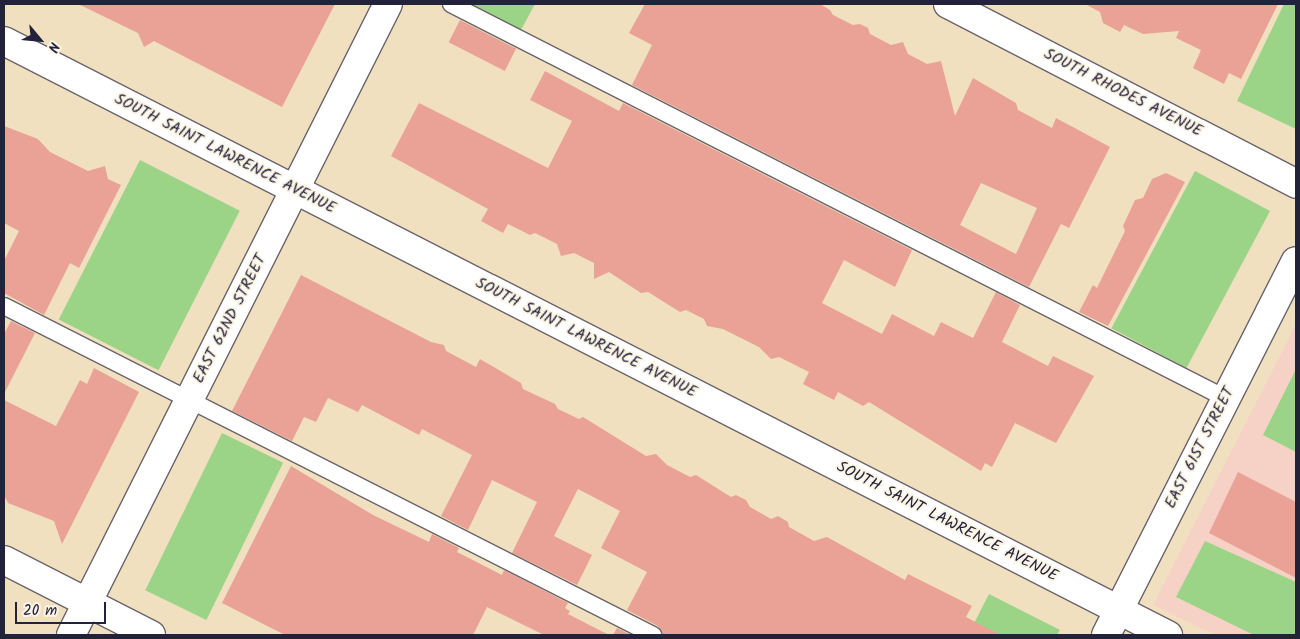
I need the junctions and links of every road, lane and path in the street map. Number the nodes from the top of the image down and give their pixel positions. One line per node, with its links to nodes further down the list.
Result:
1 (388, 4): 6 (street, EAST 62ND STREET)
2 (451, 4): 9 (lane)
3 (948, 4): 5 (street, SOUTH RHODES AVENUE)
4 (4, 42): 6 (street, SOUTH SAINT LAWRENCE AVENUE)
5 (1296, 184)
6 (295, 190): 10 (street, EAST 62ND STREET); 13 (street, SOUTH SAINT LAWRENCE AVENUE)
7 (1296, 261): 9 (street, EAST 61ST STREET)
8 (4, 306): 10 (lane)
9 (1225, 398): 13 (street, EAST 61ST STREET)
10 (189, 400): 12 (street, EAST 62ND STREET); 16 (lane)
11 (4, 560): 12 (street)
12 (88, 603): 14 (street, EAST 62ND STREET); 15 (street)
13 (1118, 610): 17 (street, EAST 61ST STREET); 18 (street, SOUTH SAINT LAWRENCE AVENUE)
14 (72, 635)
15 (151, 635)
16 (653, 635)
17 (1106, 635)
18 (1168, 635)

